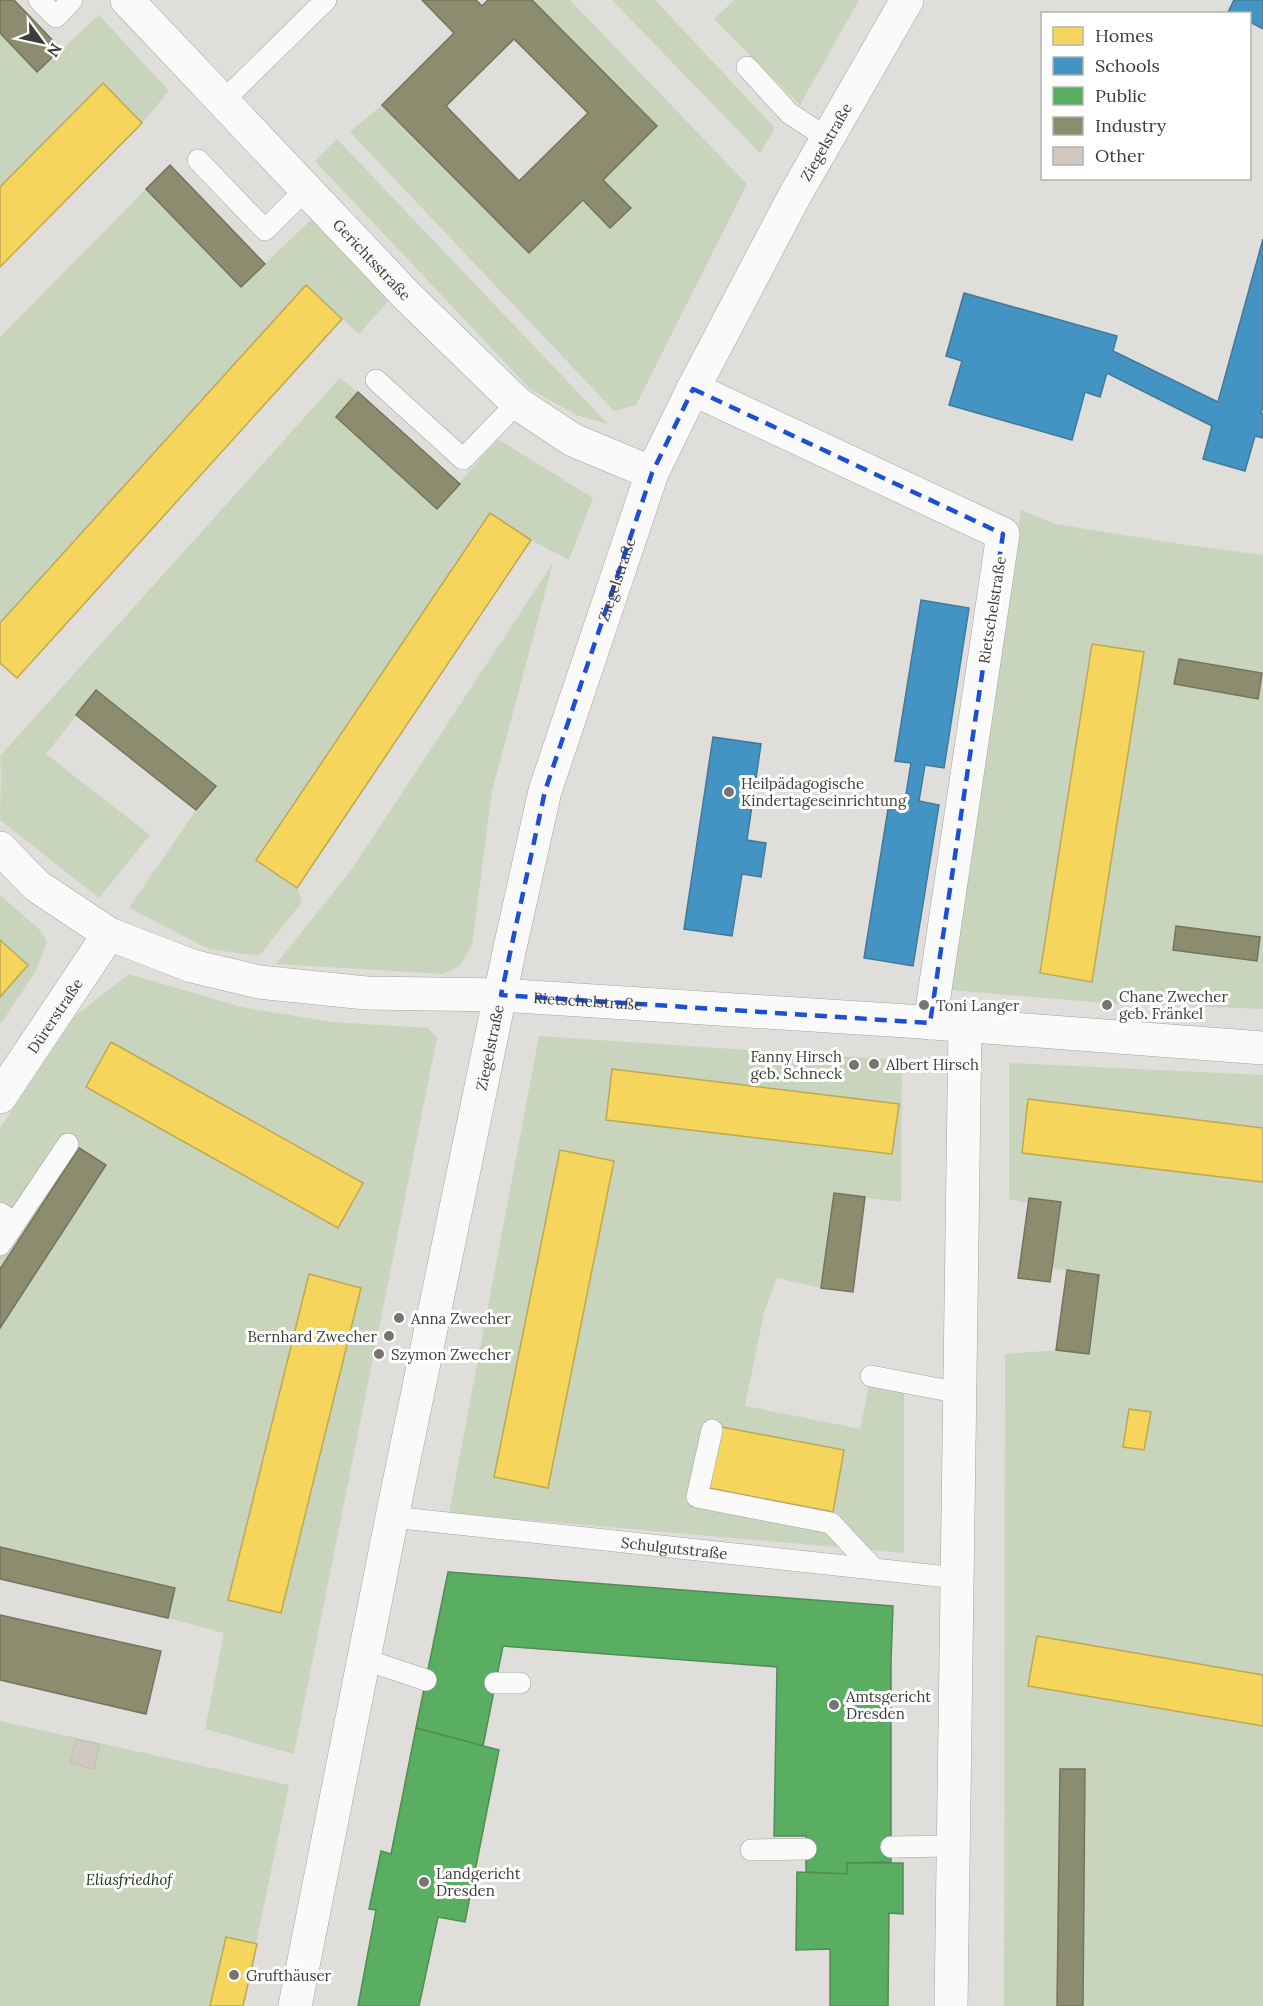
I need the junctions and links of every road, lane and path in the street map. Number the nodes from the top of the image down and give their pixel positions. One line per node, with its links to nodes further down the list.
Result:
1 (39, 0): 2 (lane)
2 (72, 0)
3 (127, 0): 7 (street, Gerichtsstraße)
4 (326, 0): 7 (lane)
5 (907, 0): 8 (street, Ziegelstraße)
6 (747, 67): 8 (lane)
7 (223, 101): 10 (street, Gerichtsstraße)
8 (827, 138): 12 (street, Ziegelstraße)
9 (198, 160): 10 (lane)
10 (306, 189): 13 (street, Gerichtsstraße)
11 (376, 380): 13 (lane)
12 (693, 390): 14 (street, Ziegelstraße); 18 (street, Rietschelstraße)
13 (517, 403): 14 (street, Gerichtsstraße)
14 (652, 473): 17 (street, Ziegelstraße)
15 (0, 848): 16 (street, Rietschelstraße)
16 (109, 934): 17 (street, Rietschelstraße); 21 (street, Dürerstraße)
17 (501, 995): 18 (street, Rietschelstraße); 28 (street, Ziegelstraße)
18 (930, 1023): 19 (street, Rietschelstraße)
19 (965, 1026): 20 (street, Rietschelstraße); 26 (street)
20 (1263, 1048)
21 (0, 1096)
22 (68, 1144): 23 (lane)
23 (7, 1218): 24 (lane)
24 (0, 1245)
25 (871, 1376): 26 (lane)
26 (960, 1393): 30 (street)
27 (712, 1430): 29 (lane)
28 (392, 1517): 29 (lane, Schulgutstraße); 31 (street, Ziegelstraße)
29 (874, 1569): 30 (lane, Schulgutstraße)
30 (957, 1578): 36 (street)
31 (363, 1659): 32 (lane); 39 (street, Ziegelstraße)
32 (426, 1680)
33 (495, 1683): 34 (lane)
34 (520, 1683)
35 (891, 1846): 36 (lane)
36 (953, 1846): 40 (street)
37 (806, 1848): 38 (lane)
38 (751, 1850)
39 (295, 2006)
40 (951, 2006)

